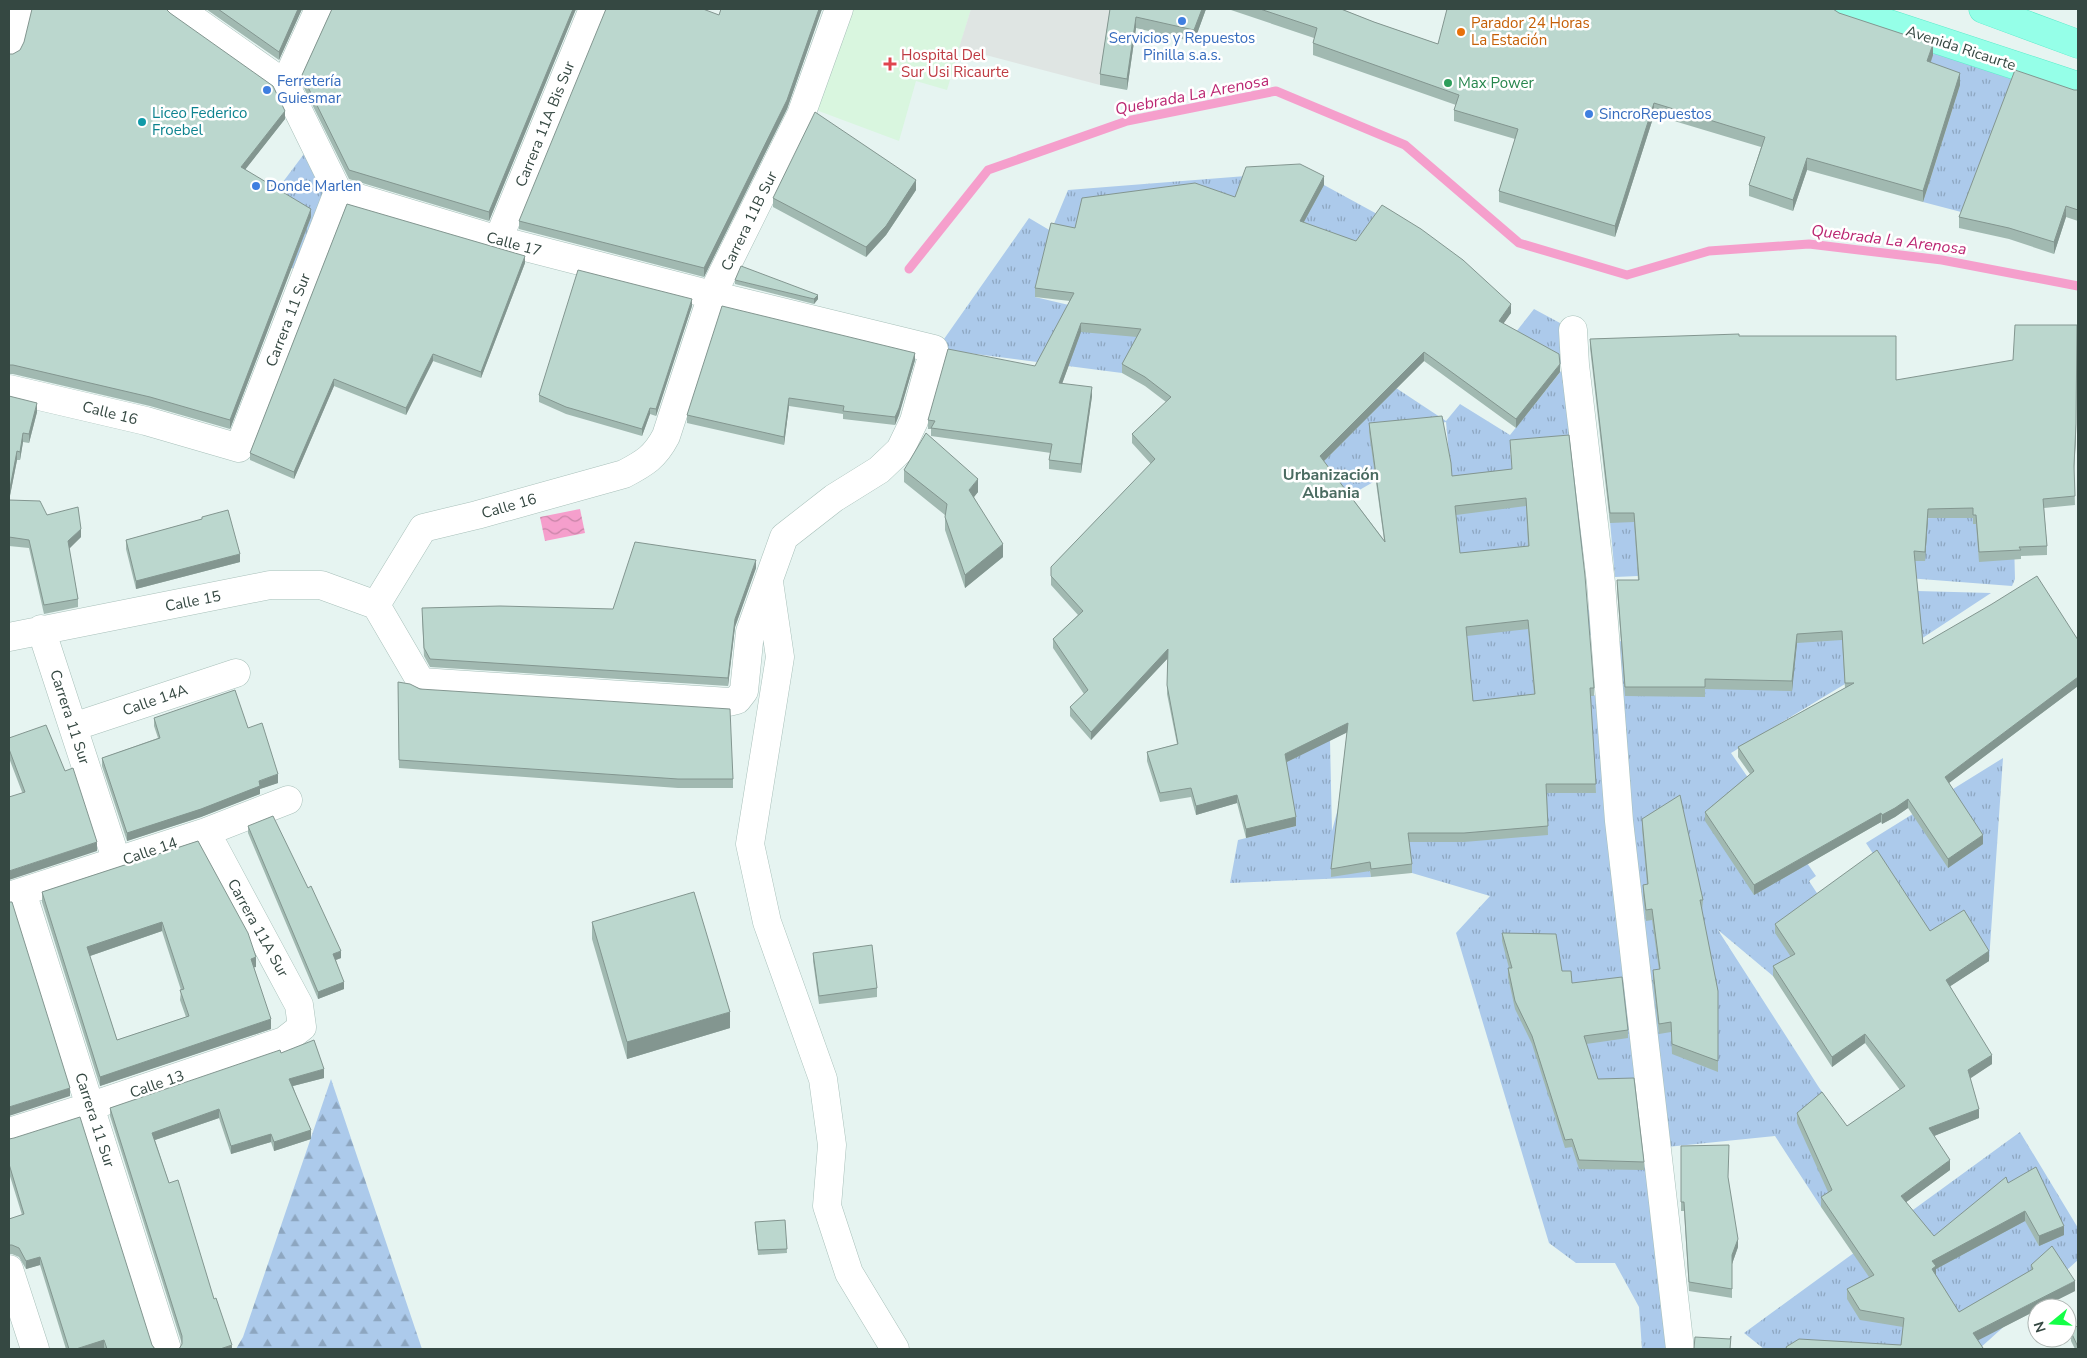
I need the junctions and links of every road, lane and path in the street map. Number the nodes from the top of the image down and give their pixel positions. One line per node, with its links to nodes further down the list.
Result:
1 (18, 9): 9 (street)
2 (179, 9): 10 (street)
3 (319, 9): 10 (street)
4 (593, 9): 13 (street, Carrera 11A Bis Sur)
5 (839, 9): 14 (street, Carrera 11B Sur)
6 (1844, 9): 11 (main road, Avenida Ricaurte)
7 (1982, 9): 8 (main road)
8 (2078, 44)
9 (9, 47)
10 (285, 84): 12 (street)
11 (2078, 86)
12 (338, 192): 13 (street, Calle 17); 18 (street, Carrera 11 Sur)
13 (498, 240): 14 (street, Calle 17)
14 (712, 295): 17 (street, Carrera 11B Sur); 19 (street, Calle 17)
15 (1573, 330): 36 (street)
16 (9, 389): 18 (street, Calle 16)
17 (666, 436): 20 (street, Calle 16)
18 (239, 448)
19 (769, 579): 20 (street); 35 (street)
20 (376, 605): 21 (street, Calle 15)
21 (41, 629): 22 (street, Calle 15); 24 (street, Carrera 11 Sur)
22 (9, 636)
23 (236, 673): 24 (street, Calle 14A)
24 (73, 727): 27 (street, Carrera 11 Sur)
25 (288, 800): 26 (street, Calle 14)
26 (206, 832): 27 (street, Calle 14); 29 (street, Carrera 11A Sur)
27 (117, 862): 28 (street, Calle 14)
28 (15, 894): 30 (street, Carrera 11 Sur)
29 (302, 1027): 30 (street, Calle 13)
30 (91, 1106): 31 (street, Calle 13); 34 (street, Carrera 11 Sur)
31 (9, 1132)
32 (9, 1269): 33 (street)
33 (36, 1349)
34 (167, 1349)
35 (895, 1349)
36 (1680, 1349)

